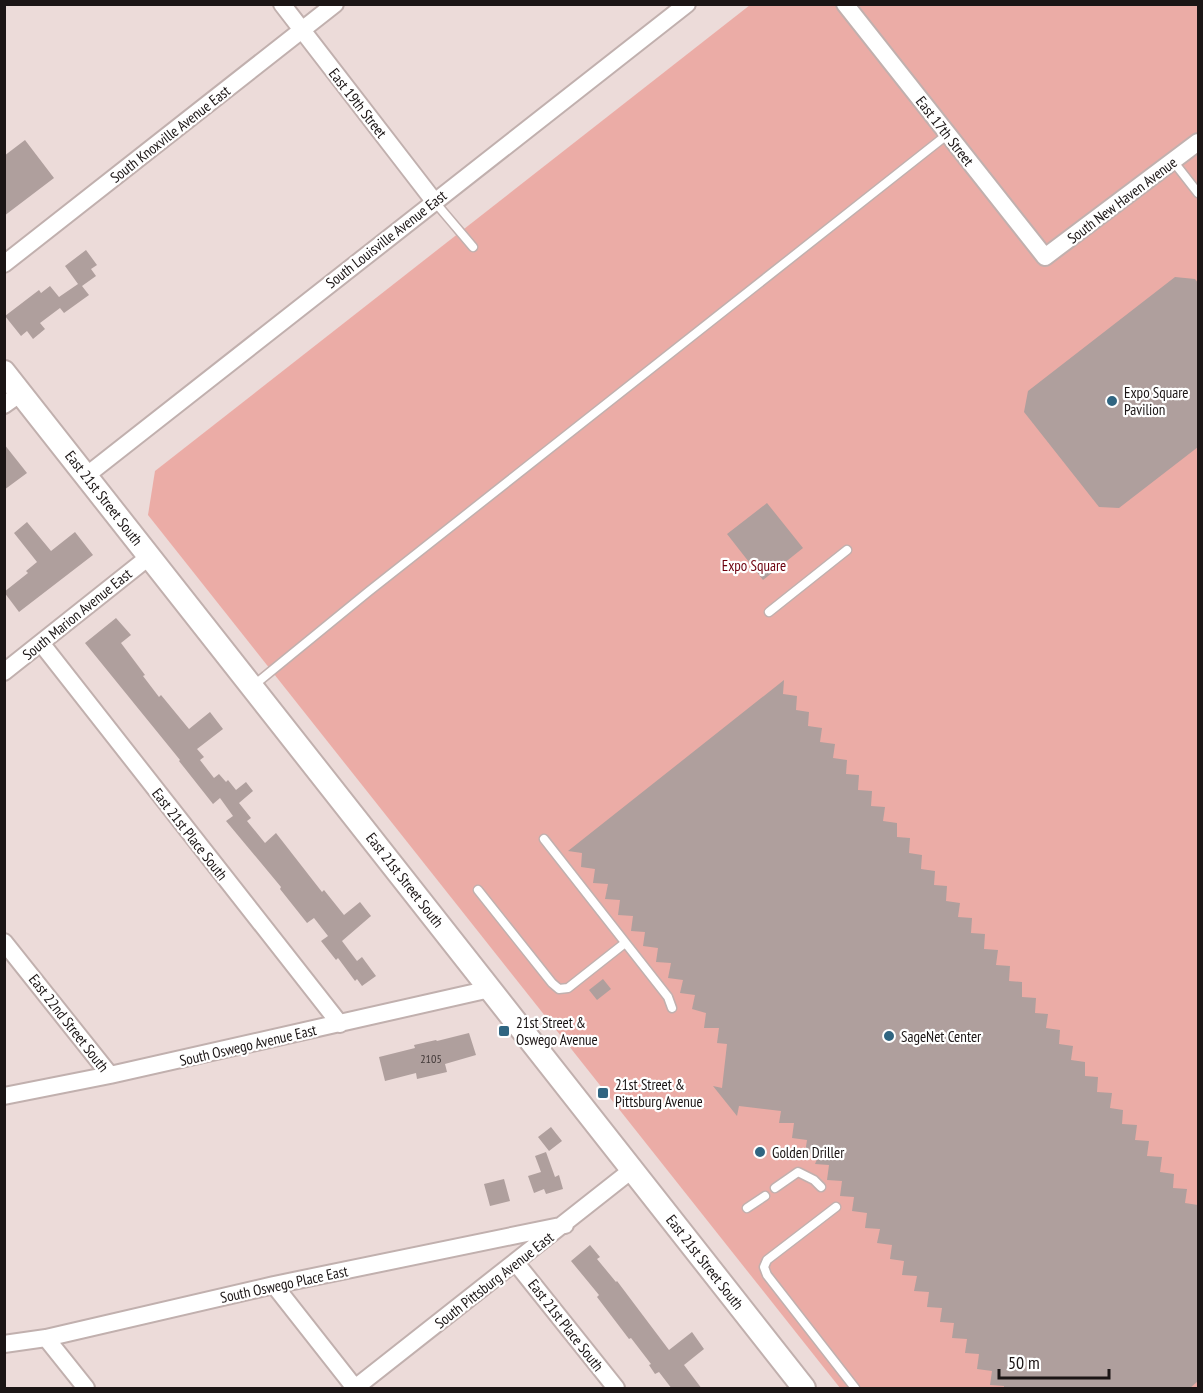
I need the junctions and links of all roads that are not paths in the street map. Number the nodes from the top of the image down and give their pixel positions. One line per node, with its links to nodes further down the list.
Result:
1 (282, 4): 5 (street, East 19th Street)
2 (335, 4): 5 (street, South Knoxville Avenue East)
3 (687, 4): 10 (street, South Louisville Avenue East)
4 (845, 4): 6 (street, East 17th Street)
5 (302, 31): 10 (street, East 19th Street); 13 (street, South Knoxville Avenue East)
6 (948, 134): 12 (street, East 17th Street); 22 (lane)
7 (1198, 142): 8 (street, South New Haven Avenue)
8 (1173, 161): 9 (lane); 12 (street, South New Haven Avenue)
9 (1198, 193)
10 (434, 201): 11 (lane); 16 (street, South Louisville Avenue East)
11 (473, 247)
12 (1045, 257)
13 (4, 264)
14 (4, 372): 15 (main road, East 21st Street South)
15 (13, 399): 16 (main road, East 21st Street South)
16 (87, 475): 18 (main road, East 21st Street South)
17 (847, 550): 19 (lane)
18 (150, 556): 20 (street, South Marion Avenue East); 22 (main road, East 21st Street South)
19 (769, 612)
20 (41, 643): 21 (street, South Marion Avenue East); 29 (street, East 21st Place South)
21 (4, 672)
22 (252, 686): 27 (main road, East 21st Street South)
23 (544, 839): 26 (lane)
24 (478, 890): 26 (lane)
25 (4, 942): 30 (street, East 22nd Street South)
26 (625, 943): 28 (lane)
27 (490, 989): 29 (street, South Oswego Avenue East); 32 (main road, East 21st Street South)
28 (672, 1008)
29 (340, 1024): 30 (street, South Oswego Avenue East)
30 (110, 1076): 31 (street, South Oswego Avenue East)
31 (4, 1096)
32 (633, 1169): 38 (street, South Pittsburg Avenue East); 46 (main road, East 21st Street South)
33 (821, 1187): 34 (lane)
34 (776, 1188)
35 (765, 1196): 37 (lane)
36 (836, 1207): 47 (lane)
37 (747, 1208)
38 (565, 1225): 39 (street, South Pittsburg Avenue East); 40 (street, South Oswego Place East)
39 (516, 1263): 43 (street, South Pittsburg Avenue East); 45 (street, East 21st Place South)
40 (274, 1285): 41 (street, South Oswego Place East); 43 (street)
41 (46, 1338): 42 (street, South Oswego Place East); 44 (street)
42 (4, 1344)
43 (355, 1388)
44 (86, 1389)
45 (616, 1389)
46 (804, 1389)
47 (855, 1389)

